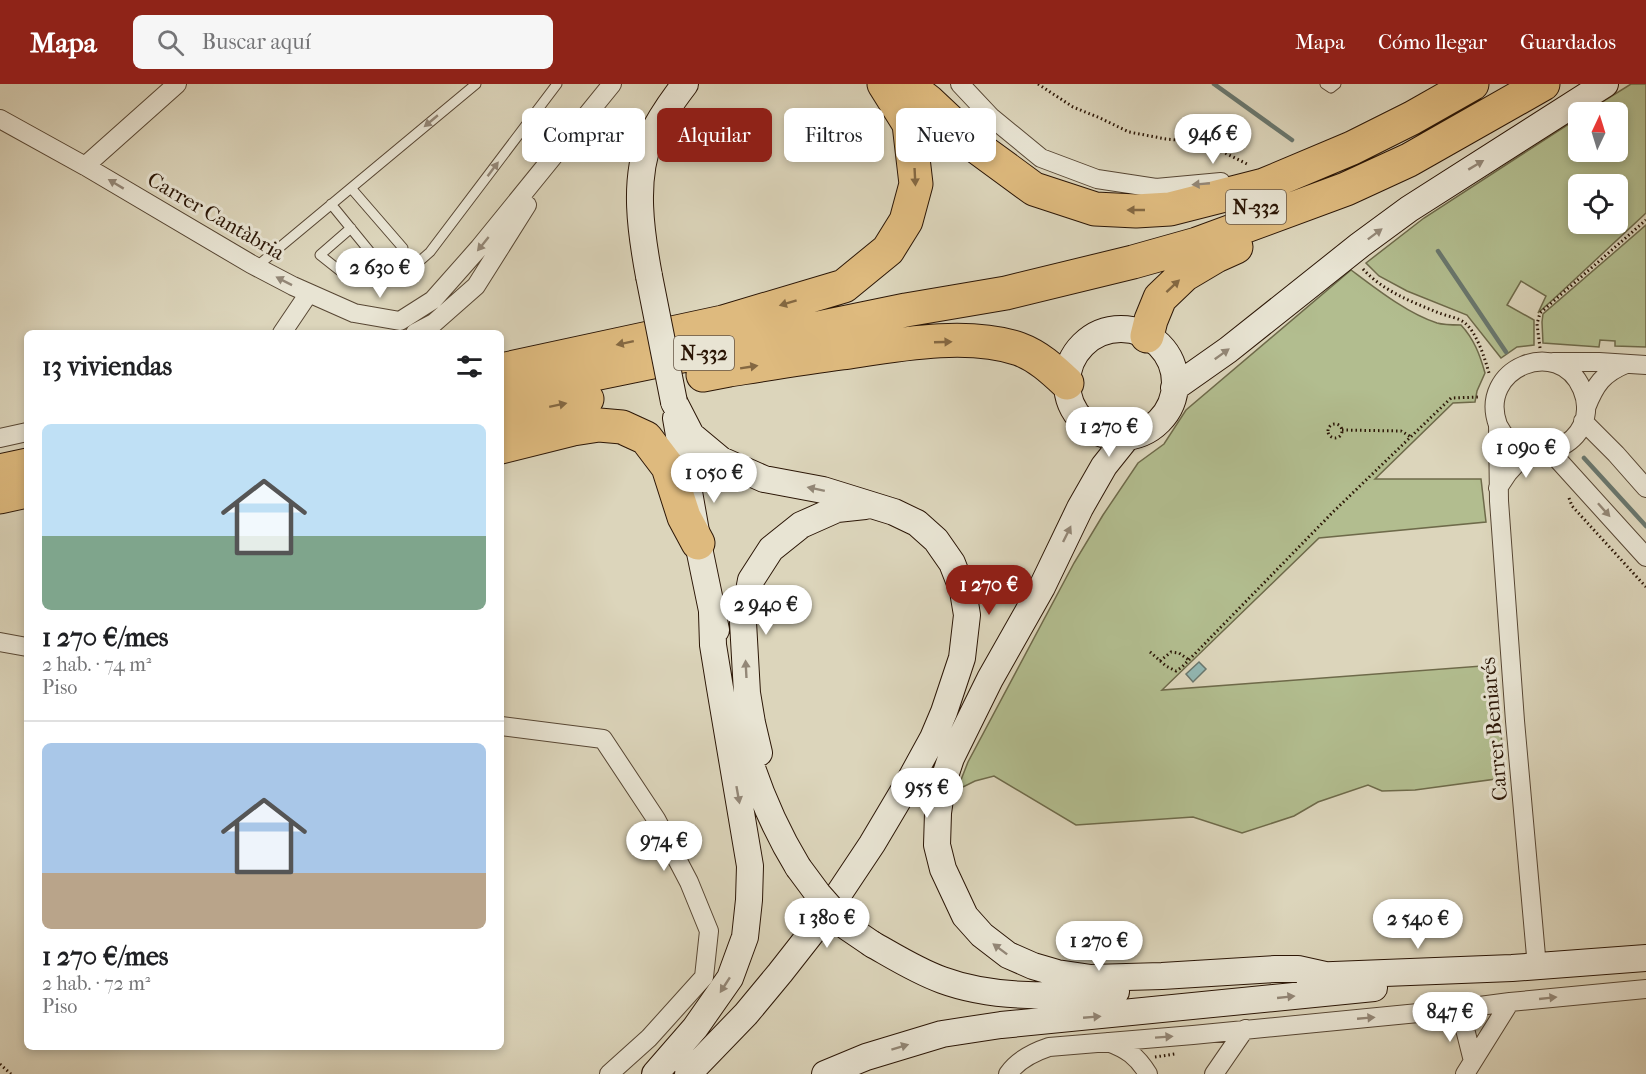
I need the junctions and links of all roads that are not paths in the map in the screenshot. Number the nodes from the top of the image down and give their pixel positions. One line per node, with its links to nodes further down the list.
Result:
1 (177, 84): 20 (street)
2 (476, 84): 21 (lane, one-way to 21)
3 (556, 84): 26 (lane, one-way to 3)
4 (612, 84): 15 (street, Carrer Cantàbria)
5 (685, 84): 39 (main road, bridge)
6 (884, 84): 35 (highway, one-way to 35)
7 (906, 84): 11 (highway, one-way to 7)
8 (960, 84): 11 (street, one-way to 8)
9 (1325, 84): 10 (lane)
10 (1336, 84)
11 (1472, 84)
12 (1505, 84): 28 (highway, N-332)
13 (1543, 84): 17 (highway, N-332)
14 (1605, 84): 37 (main road, one-way to 14)
15 (593, 108)
16 (0, 119): 20 (street, Carrer Cantàbria)
17 (1409, 160): 28 (highway, N-332); 31 (highway, one-way to 17)
18 (549, 162): 27 (street, Carrer Cantàbria, one-way to 27)
19 (553, 162): 30 (street)
20 (86, 165): 25 (street, Carrer Cantàbria, one-way to 20)
21 (351, 188): 22 (lane); 24 (lane)
22 (331, 204): 23 (lane); 25 (lane)
23 (351, 228): 26 (lane); 26 (lane)
24 (403, 248)
25 (256, 267): 27 (street, Carrer Cantàbria, one-way to 25)
26 (384, 269)
27 (309, 293): 29 (street)
28 (906, 310): 38 (highway, N-332)
29 (284, 330)
30 (421, 330)
31 (1147, 336): 36 (main road); 37 (main road)
32 (1544, 356): 33 (street); 40 (street); 42 (street)
33 (1626, 364): 34 (street); 40 (street)
34 (1646, 365)
35 (504, 369)
36 (1067, 383): 41 (highway, one-way to 36); 44 (main road)
37 (1174, 388): 44 (main road)
38 (504, 392)
39 (674, 402): 55 (main road, one-way to 39); 58 (main road)
40 (1585, 415): 48 (street); 52 (street)
41 (504, 416)
42 (1498, 425): 47 (street); 51 (street, Carrer Beniarés)
43 (24, 433): 45 (street)
44 (1128, 436): 63 (main road, one-way to 44)
45 (0, 438)
46 (504, 446): 58 (highway)
47 (1528, 451): 48 (street); 51 (street)
48 (1550, 451): 59 (street, one-way to 59)
49 (24, 466): 50 (highway)
50 (0, 471)
51 (1498, 488): 68 (street, Carrer Beniarés)
52 (1646, 488)
53 (24, 492): 54 (highway)
54 (0, 496)
55 (872, 505): 65 (main road, one-way to 55); 66 (main road)
56 (24, 515): 57 (highway)
57 (0, 520)
58 (698, 543): 60 (main road)
59 (1646, 557)
60 (712, 613): 65 (main road); 77 (main road, one-way to 77)
61 (0, 642): 62 (street)
62 (24, 646)
63 (990, 679): 66 (main road); 69 (main road, one-way to 63)
64 (504, 726): 76 (street)
65 (768, 809): 69 (main road, bridge)
66 (820, 922): 78 (main road)
67 (1646, 958): 68 (main road)
68 (1525, 968): 69 (main road); 79 (main road, one-way to 68)
69 (1325, 975)
70 (1646, 989): 71 (street, one-way to 70)
71 (1510, 1002): 72 (street); 75 (street)
72 (1449, 1010): 73 (street, one-way to 72); 75 (street)
73 (1245, 1029): 74 (street, one-way to 73); 82 (street)
74 (1106, 1042): 80 (street); 81 (street)
75 (1469, 1067)
76 (609, 1074)
77 (655, 1074)
78 (688, 1074)
79 (825, 1074)
80 (1008, 1074)
81 (1148, 1074)
82 (1214, 1074)

